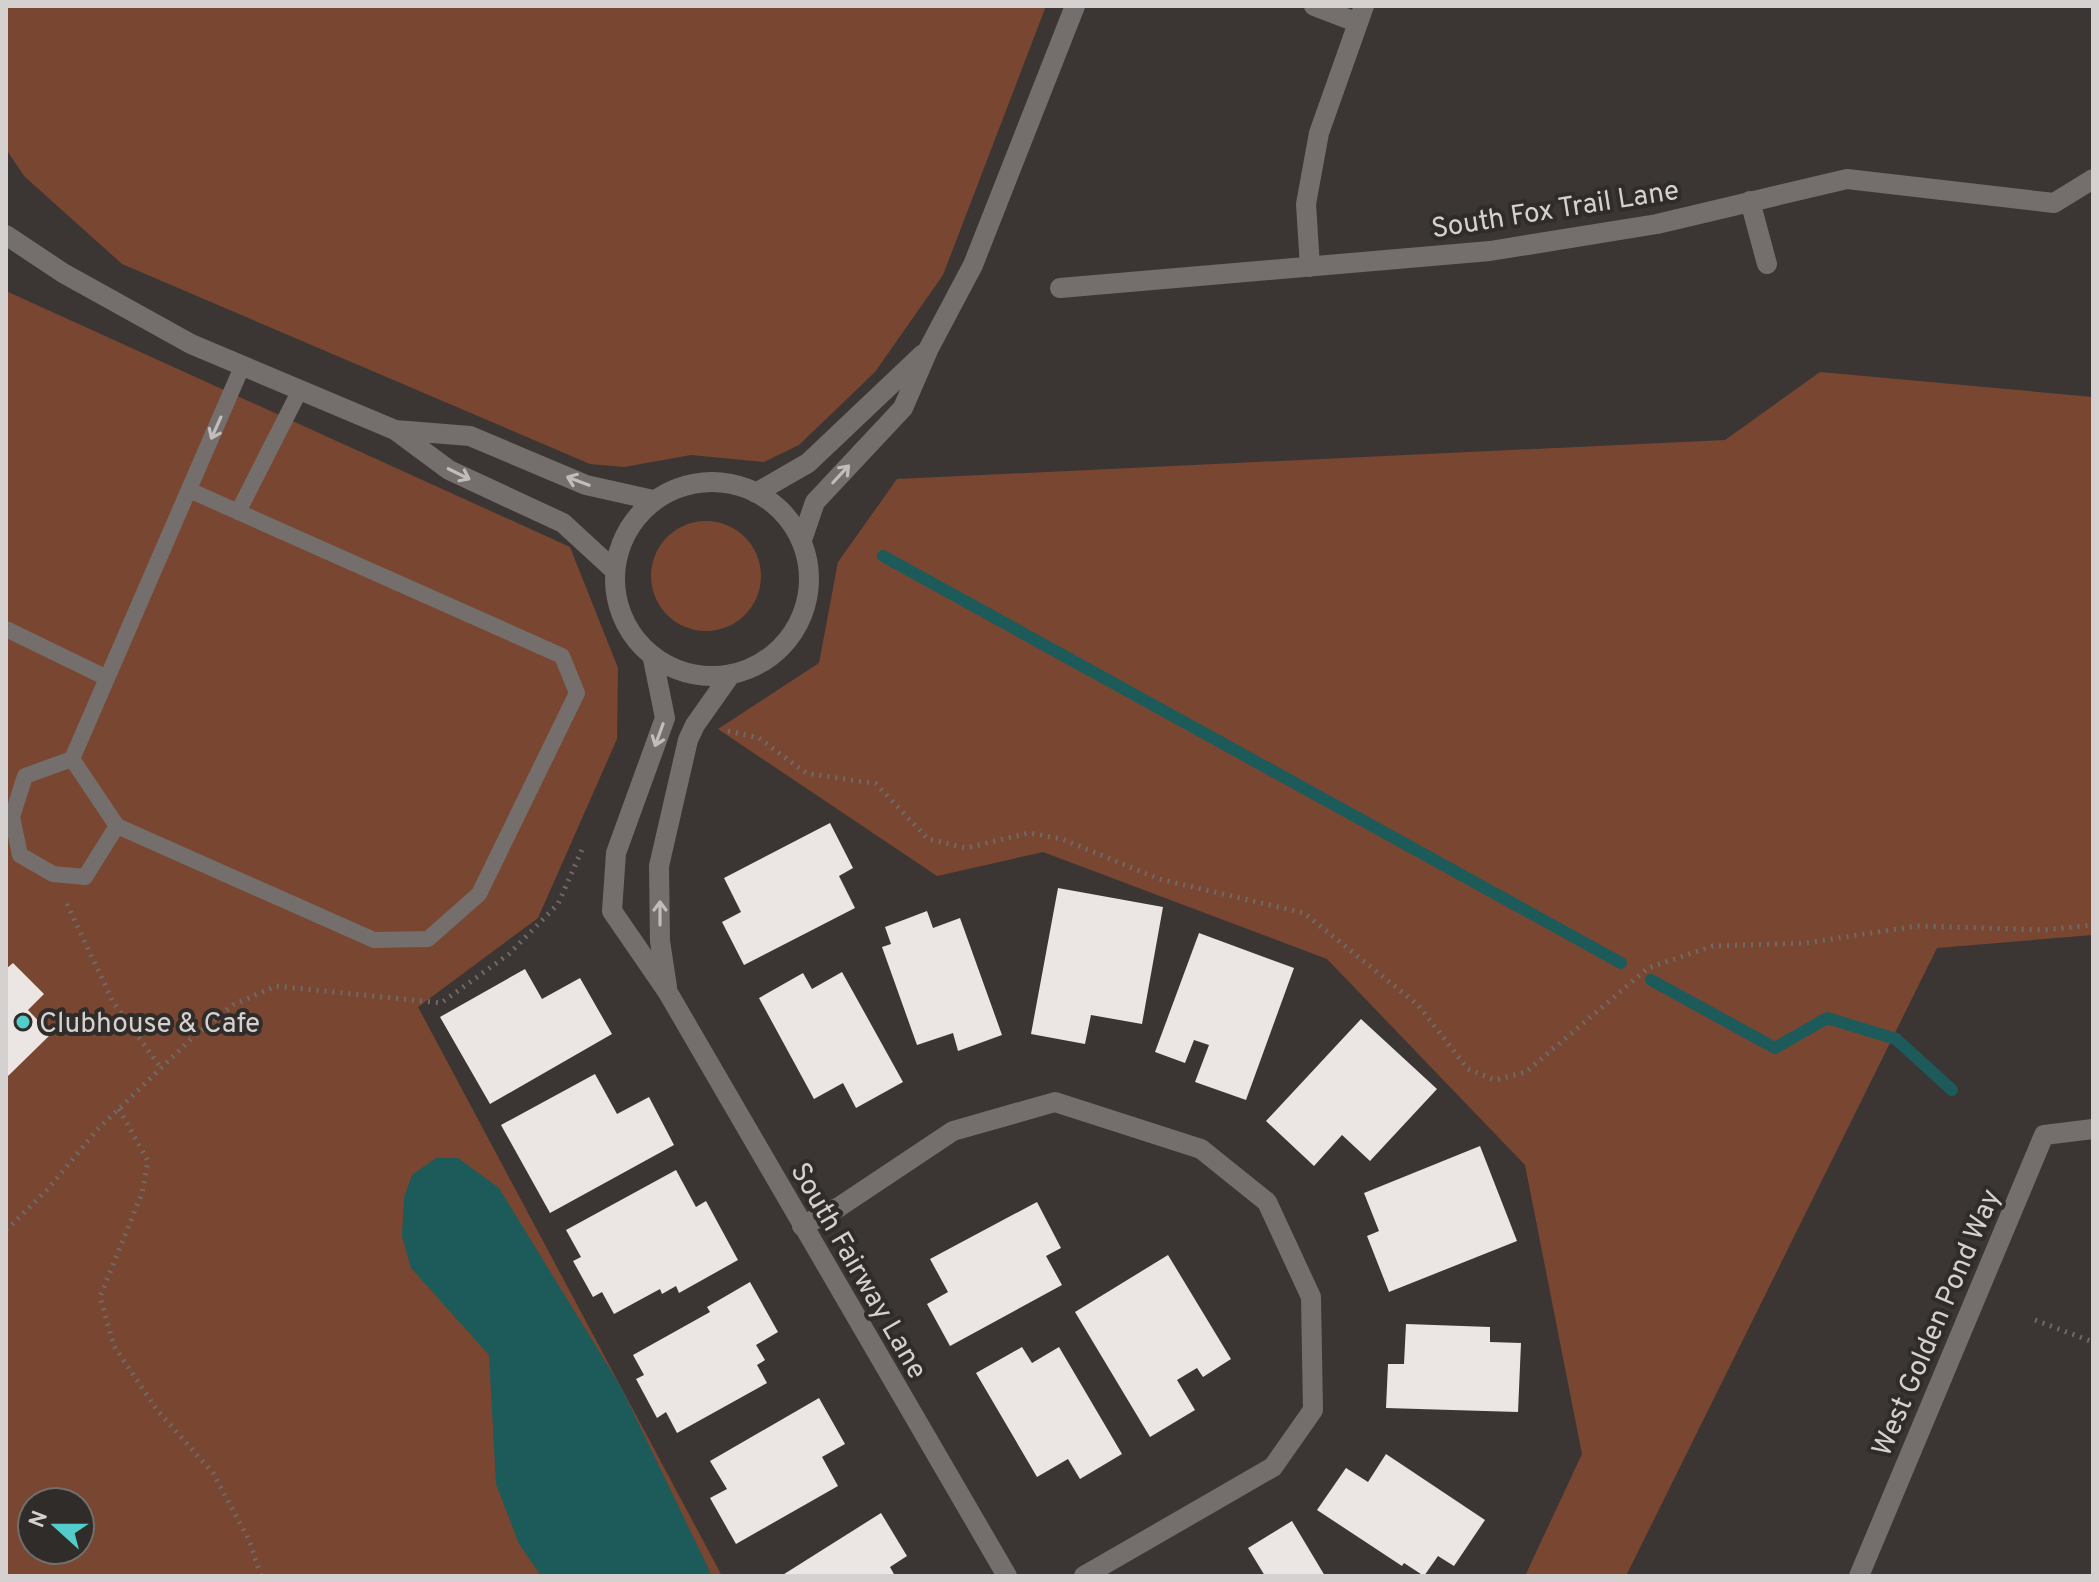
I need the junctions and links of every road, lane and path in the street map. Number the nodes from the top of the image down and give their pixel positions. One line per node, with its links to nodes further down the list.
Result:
1 (1075, 6): 10 (street)
2 (1314, 6): 3 (street)
3 (1360, 14): 8 (street)
4 (2093, 179): 5 (street, South Fox Trail Lane)
5 (1750, 201): 7 (street); 8 (street, South Fox Trail Lane)
6 (6, 235): 11 (street)
7 (1767, 264)
8 (1310, 267): 9 (street, South Fox Trail Lane)
9 (1060, 288)
10 (929, 348): 15 (street); 18 (street, one-way to 10)
11 (242, 367): 12 (street); 14 (lane, one-way to 14)
12 (299, 392): 13 (street); 17 (lane)
13 (395, 430): 16 (street, one-way to 13); 19 (street, one-way to 19)
14 (189, 490): 17 (lane); 23 (lane)
15 (756, 493): 16 (street); 18 (street)
16 (653, 500): 19 (street)
17 (238, 512): 26 (lane)
18 (802, 540): 22 (street)
19 (613, 569): 21 (street)
20 (6, 629): 23 (lane)
21 (653, 659): 22 (street); 30 (street, South Fairway Lane, one-way to 30)
22 (731, 674): 24 (street, South Fairway Lane)
23 (107, 678): 25 (lane)
24 (695, 725): 29 (path); 30 (street, South Fairway Lane, one-way to 24)
25 (72, 759): 26 (lane); 28 (lane)
26 (117, 826): 28 (lane)
27 (589, 832): 31 (path)
28 (53, 874): 31 (path)
29 (2093, 925)
30 (667, 991): 34 (street, South Fairway Lane)
31 (161, 1068): 32 (path)
32 (119, 1109): 35 (path); 38 (path)
33 (2093, 1129): 41 (street, West Golden Pond Way)
34 (802, 1226): 39 (street, South Fairway Lane); 40 (street)
35 (6, 1230)
36 (2035, 1320): 37 (path)
37 (2093, 1342)
38 (261, 1576)
39 (1007, 1576)
40 (1084, 1576)
41 (1859, 1576)

